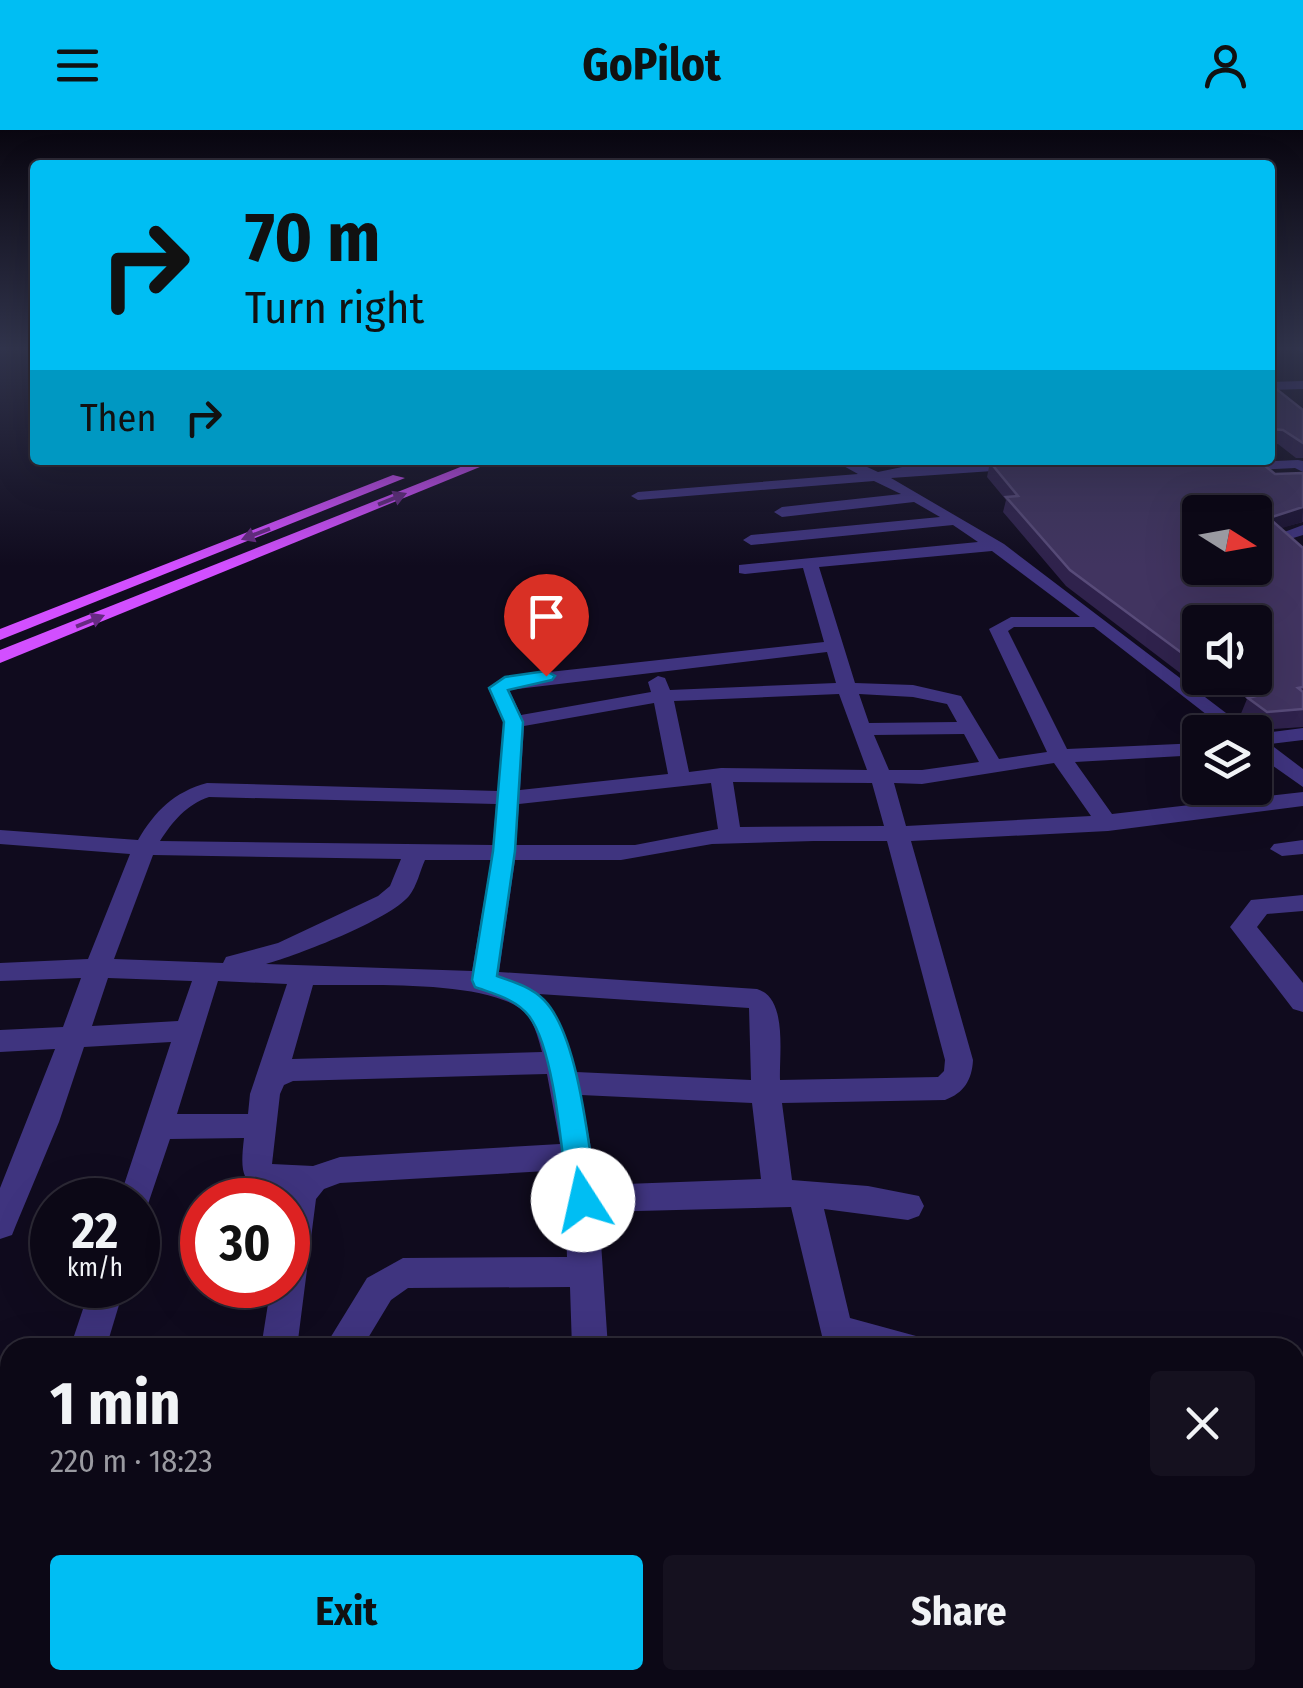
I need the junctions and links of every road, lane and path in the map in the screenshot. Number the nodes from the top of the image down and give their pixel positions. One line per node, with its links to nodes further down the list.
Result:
1 (432, 465): 19 (main road, one-way to 19)
2 (478, 465): 21 (main road, one-way to 2)
3 (853, 465): 7 (street)
4 (903, 465): 7 (street)
5 (1208, 468): 6 (street)
6 (1303, 468)
7 (881, 476): 8 (street); 9 (street)
8 (638, 496)
9 (918, 497): 10 (street); 11 (street)
10 (782, 512)
11 (956, 520): 13 (street); 14 (street)
12 (1303, 530): 15 (street)
13 (751, 540)
14 (994, 546): 16 (street); 18 (street)
15 (1303, 560)
16 (810, 563): 17 (street); 20 (street)
17 (745, 569)
18 (1094, 622): 25 (street); 32 (street)
19 (0, 634)
20 (835, 646): 22 (street); 23 (street)
21 (0, 657)
22 (651, 663): 24 (street); 26 (street)
23 (847, 688): 24 (street); 27 (street); 28 (street)
24 (662, 696): 26 (street); 36 (street)
25 (1218, 715)
26 (514, 722): 39 (street)
27 (972, 728): 28 (street); 34 (street)
28 (861, 729): 37 (street)
29 (1303, 734): 30 (street)
30 (1272, 741)
31 (1182, 751): 32 (street)
32 (1060, 756): 34 (street); 41 (street)
33 (1272, 756): 38 (street)
34 (993, 767): 37 (street)
35 (721, 775): 36 (street); 37 (street); 43 (street)
36 (678, 778): 39 (street)
37 (882, 779): 42 (street)
38 (1303, 780)
39 (508, 798): 45 (street); 47 (street)
40 (1303, 798): 41 (street)
41 (1108, 824): 42 (street)
42 (898, 834): 43 (street); 61 (street)
43 (730, 835): 47 (street)
44 (0, 837): 45 (street)
45 (144, 848): 46 (street); 50 (street)
46 (417, 850): 47 (street); 51 (street)
47 (504, 851): 54 (street)
48 (1303, 902): 49 (street); 55 (street)
49 (1246, 906)
50 (98, 968): 51 (street); 53 (street); 57 (street)
51 (211, 971): 52 (street); 56 (street)
52 (303, 974): 54 (street); 60 (street)
53 (5, 980)
54 (484, 980): 59 (street); 61 (street)
55 (1303, 1002)
56 (189, 1031): 57 (street); 63 (street)
57 (76, 1037): 58 (street); 70 (street)
58 (0, 1042)
59 (561, 1073): 60 (street); 61 (street); 64 (street)
60 (272, 1078): 62 (street)
61 (766, 1092): 67 (street)
62 (261, 1126): 63 (street); 66 (street)
63 (158, 1127): 65 (street)
64 (575, 1156): 66 (street); 68 (street)
65 (142, 1178)
66 (313, 1179): 74 (street)
67 (791, 1191): 68 (street); 69 (street); 77 (street)
68 (583, 1200): 71 (street)
69 (908, 1206)
70 (0, 1226)
71 (586, 1272): 75 (street); 76 (street)
72 (101, 1308): 73 (street)
73 (91, 1338)
74 (280, 1338)
75 (348, 1338)
76 (589, 1338)
77 (850, 1338)

